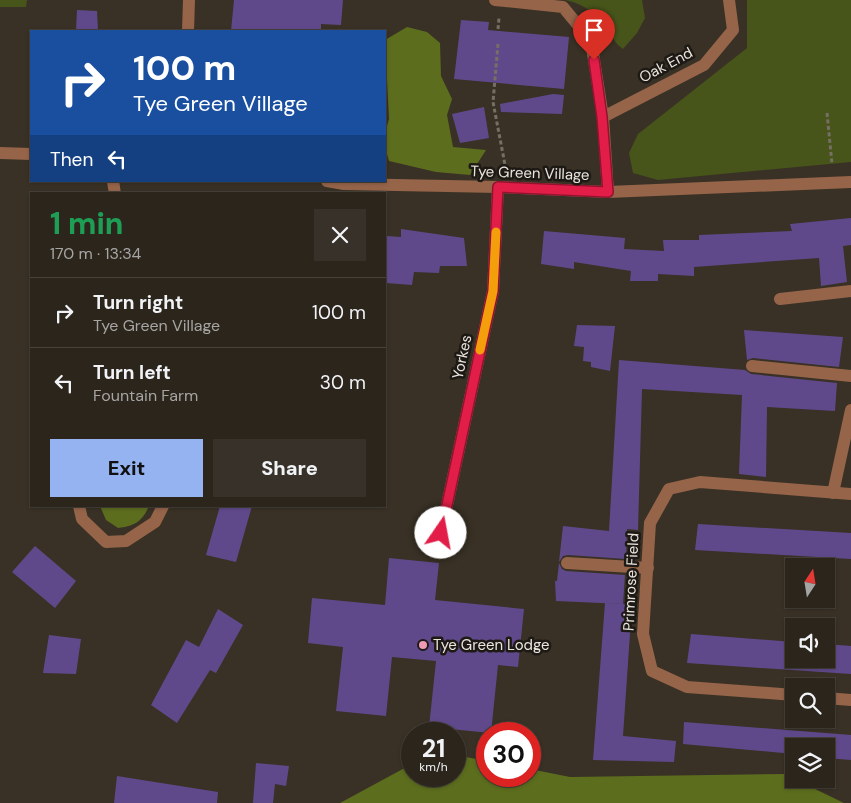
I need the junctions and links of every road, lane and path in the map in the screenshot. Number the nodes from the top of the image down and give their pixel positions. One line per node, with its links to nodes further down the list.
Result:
1 (189, 0): 4 (street)
2 (495, 0): 7 (street)
3 (730, 0): 7 (street, Oak End)
4 (188, 30)
5 (498, 44): 13 (path)
6 (827, 112): 12 (path)
7 (602, 117): 14 (street)
8 (0, 153): 9 (street)
9 (30, 154)
10 (333, 182): 13 (street, Tye Green Village)
11 (851, 182): 12 (street, Tye Green Village)
12 (834, 183): 14 (street, Tye Green Village)
13 (504, 187): 14 (street, Tye Green Village); 24 (street, Yorkes)
14 (608, 192)
15 (851, 291): 16 (street)
16 (780, 299)
17 (752, 366): 18 (street)
18 (851, 376)
19 (851, 410): 20 (street)
20 (833, 493): 21 (street, Primrose Field); 26 (street, Primrose Field)
21 (851, 494)
22 (79, 507): 23 (street)
23 (162, 507)
24 (441, 533)
25 (567, 563): 26 (street)
26 (648, 568): 27 (street, Primrose Field)
27 (785, 694)
28 (835, 699): 29 (street)
29 (851, 700)

